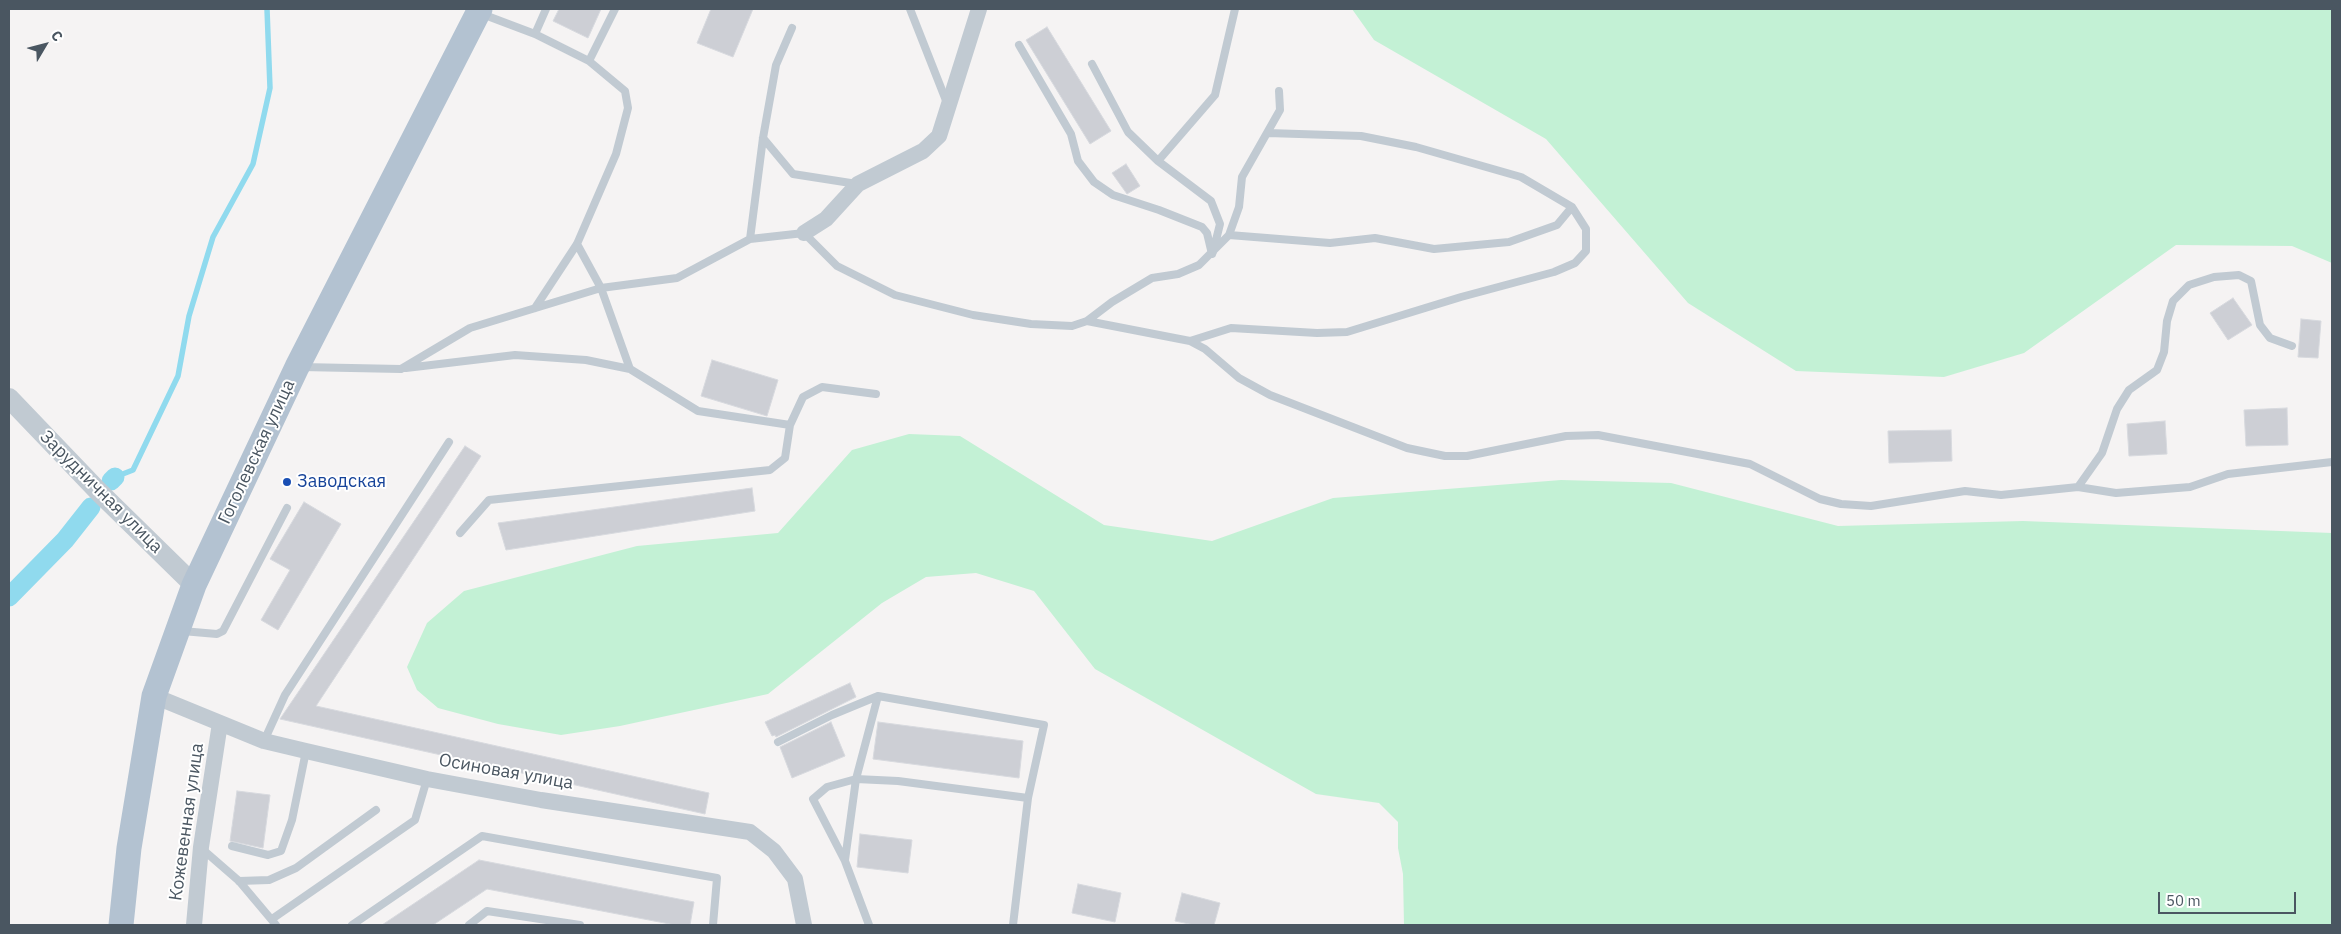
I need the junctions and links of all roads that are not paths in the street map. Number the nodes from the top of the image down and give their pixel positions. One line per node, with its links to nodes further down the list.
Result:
1 (546, 9): 8 (lane)
2 (615, 9): 10 (lane)
3 (910, 9): 13 (lane)
4 (979, 9): 13 (street)
5 (1235, 9): 16 (lane)
6 (479, 11): 8 (lane); 29 (main road, Гоголевская улица)
7 (792, 28): 15 (lane)
8 (535, 34): 10 (lane)
9 (1019, 44): 23 (lane)
10 (589, 62): 22 (lane)
11 (1092, 64): 16 (lane)
12 (1279, 91): 14 (lane)
13 (949, 107): 17 (street)
14 (1268, 133): 18 (lane); 20 (lane)
15 (763, 138): 17 (lane); 21 (lane)
16 (1158, 161): 23 (lane)
17 (858, 184): 19 (street)
18 (1572, 207): 20 (lane); 27 (lane)
19 (804, 233): 21 (lane); 26 (lane)
20 (1230, 235): 23 (lane)
21 (750, 239): 24 (lane)
22 (577, 244): 24 (lane); 25 (lane)
23 (1212, 254): 26 (lane)
24 (601, 288): 25 (lane); 31 (lane)
25 (535, 308): 30 (lane)
26 (1087, 321): 27 (lane)
27 (1190, 341): 37 (lane)
28 (2292, 346): 37 (lane)
29 (297, 367): 30 (lane); 40 (main road, Гоголевская улица)
30 (401, 369): 31 (lane)
31 (630, 369): 34 (lane)
32 (876, 394): 34 (lane)
33 (9, 398): 40 (street, Зарудничная улица)
34 (790, 425): 39 (lane)
35 (449, 442): 45 (lane)
36 (2332, 462): 37 (lane)
37 (2078, 487)
38 (287, 508): 41 (lane)
39 (460, 532)
40 (194, 584): 41 (main road, Гоголевская улица)
41 (178, 630): 42 (main road, Гоголевская улица)
42 (154, 696): 44 (street, Осиновая улица); 57 (main road, Гоголевская улица)
43 (878, 696): 46 (lane); 49 (lane); 50 (lane)
44 (220, 723): 45 (street, Осиновая улица); 53 (street, Кожевенная улица)
45 (264, 741): 47 (street, Осиновая улица)
46 (778, 742)
47 (306, 751): 48 (street, Осиновая улица); 52 (lane)
48 (427, 779): 56 (lane); 63 (street, Осиновая улица)
49 (856, 779): 50 (lane); 54 (lane); 54 (lane)
50 (1028, 798): 65 (lane)
51 (376, 810): 55 (lane)
52 (232, 846)
53 (201, 847): 55 (lane); 58 (street, Кожевенная улица)
54 (845, 861): 64 (lane)
55 (239, 881): 56 (lane)
56 (274, 922)
57 (121, 925)
58 (194, 925)
59 (352, 925): 62 (lane)
60 (469, 925): 61 (lane)
61 (580, 925)
62 (713, 925)
63 (804, 925)
64 (869, 925)
65 (1013, 925)

